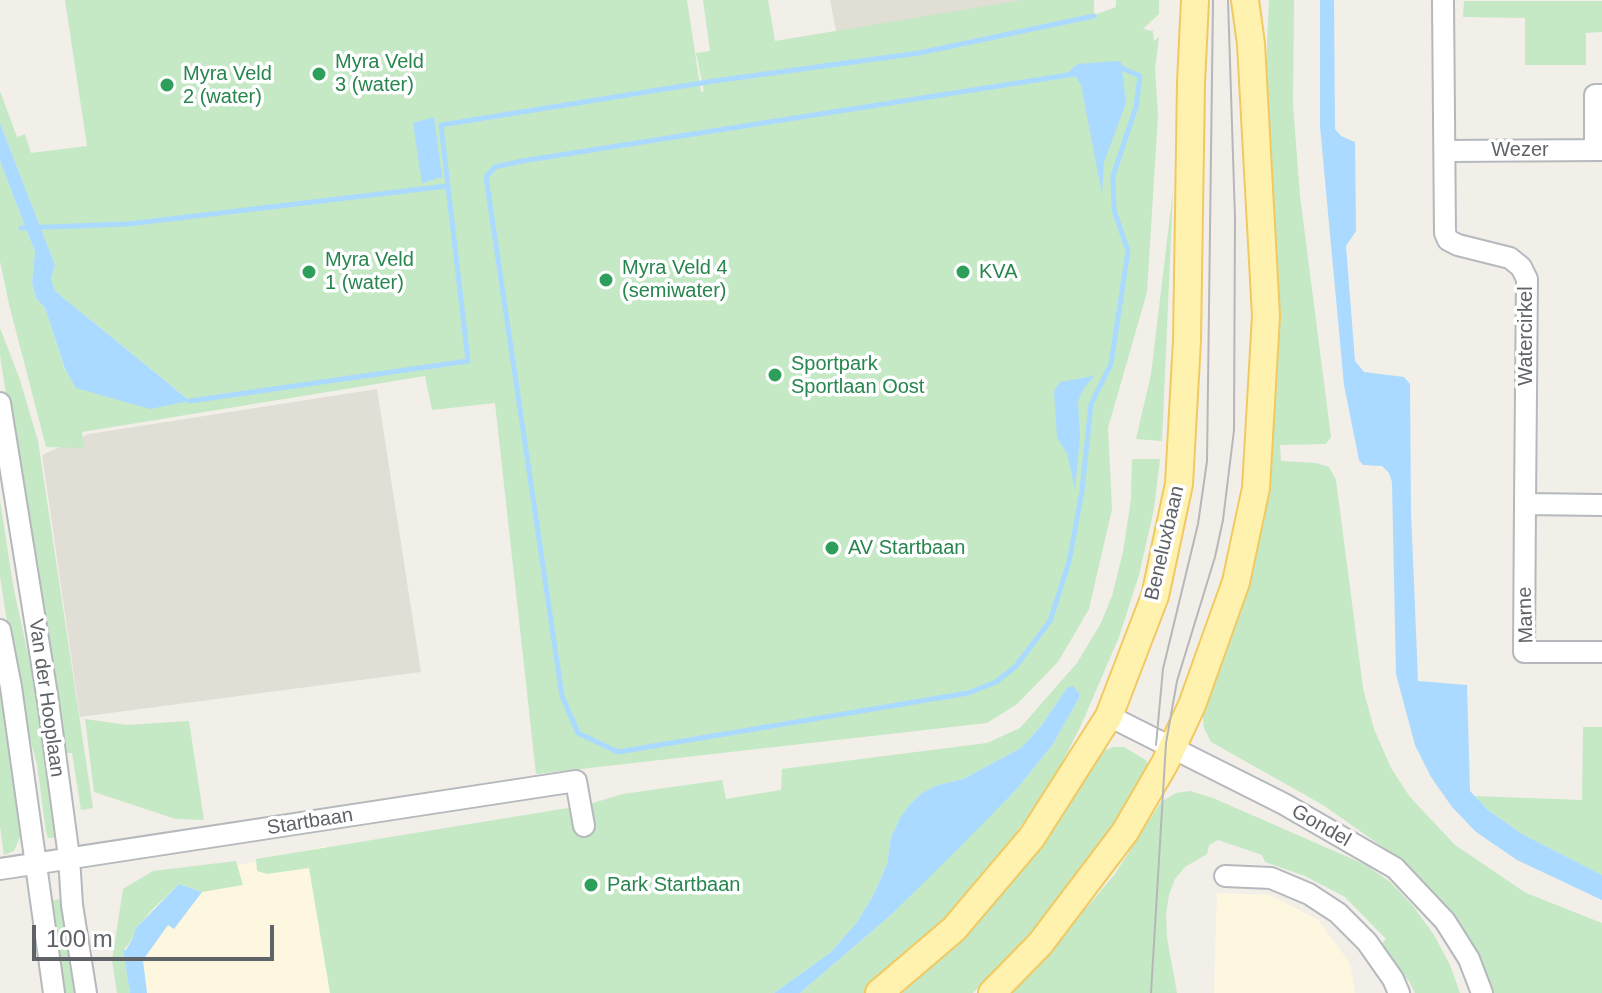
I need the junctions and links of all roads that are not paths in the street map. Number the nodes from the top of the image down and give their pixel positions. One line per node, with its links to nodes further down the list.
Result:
1 (1185, 0): 6 (main road)
2 (1195, 0): 6 (main road, Beneluxbaan)
3 (1245, 0): 7 (main road)
4 (1260, 0): 7 (main road)
5 (1443, 0): 10 (street, Watercirkel)
6 (1193, 33): 16 (main road, Beneluxbaan)
7 (1251, 44): 17 (main road)
8 (1602, 95): 9 (street, Wezer)
9 (1598, 150): 10 (street, Wezer)
10 (1446, 151): 12 (street, Watercirkel)
11 (0, 403): 19 (street, Van der Hooplaan)
12 (1525, 504): 13 (street); 15 (street, Marne)
13 (1602, 505)
14 (0, 630): 20 (street, Van der Hooplaan)
15 (1602, 652)
16 (1109, 716): 17 (street, Gondel); 25 (main road, Beneluxbaan)
17 (1173, 746): 26 (main road); 28 (street, Gondel)
18 (584, 826): 19 (street, Startbaan)
19 (69, 857): 20 (street, Startbaan); 24 (street, Van der Hooplaan)
20 (37, 862): 21 (street, Startbaan); 23 (street, Van der Hooplaan)
21 (0, 869)
22 (1225, 876): 27 (street)
23 (54, 993)
24 (86, 993)
25 (879, 993)
26 (992, 993)
27 (1399, 993)
28 (1482, 993)

